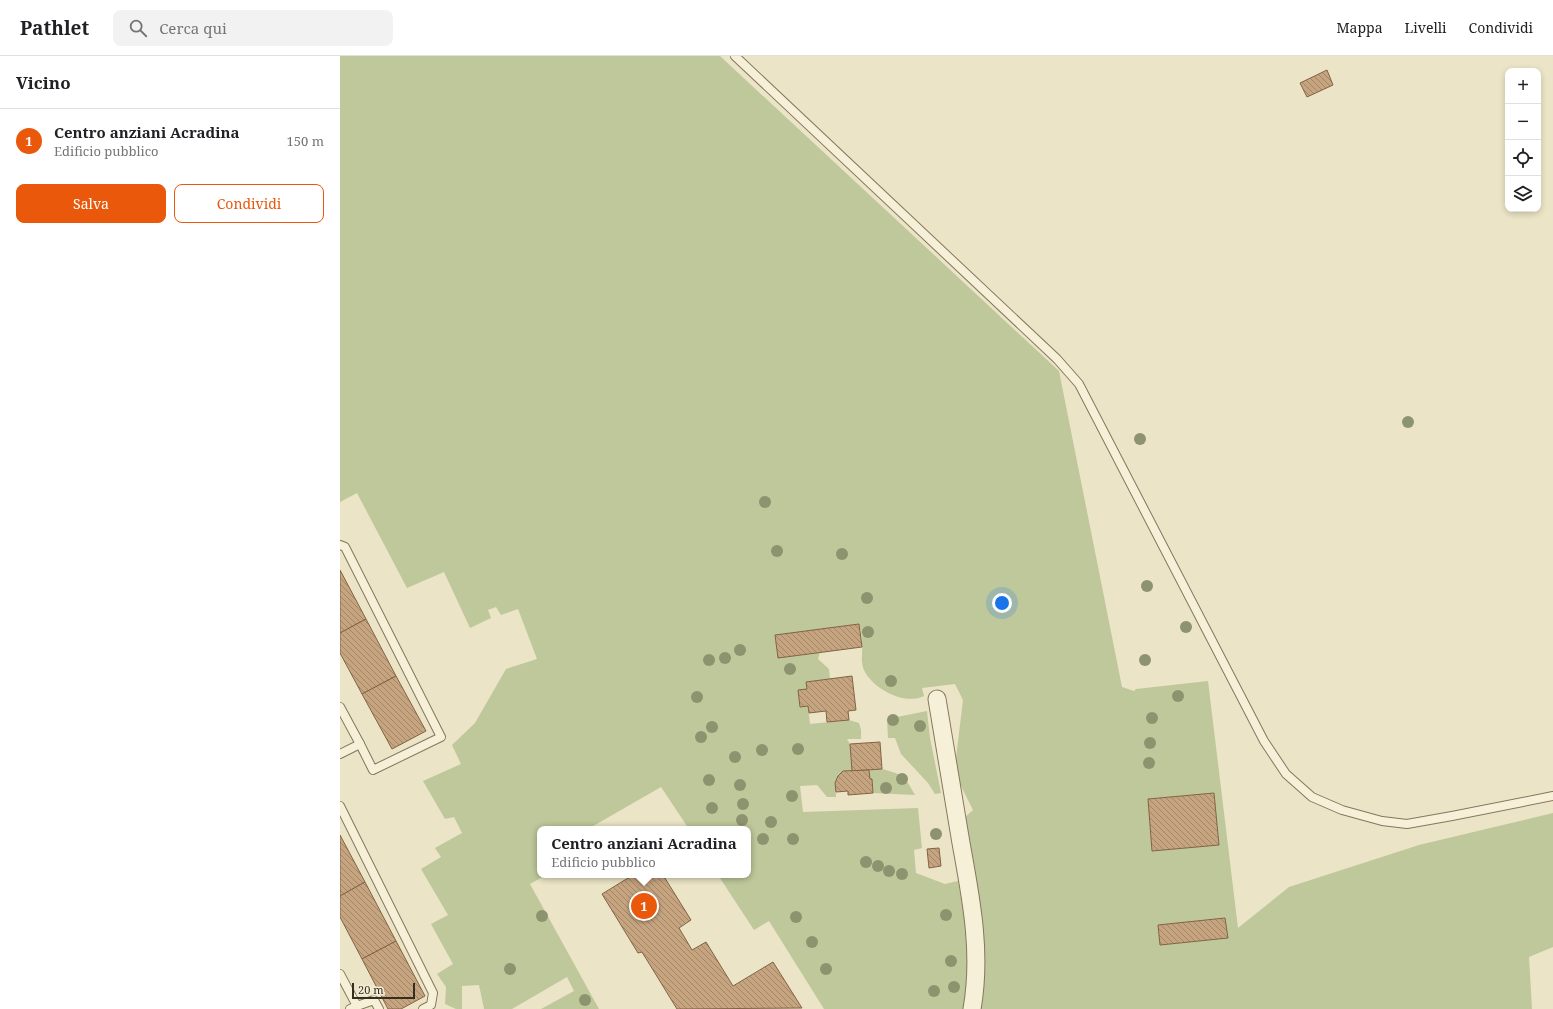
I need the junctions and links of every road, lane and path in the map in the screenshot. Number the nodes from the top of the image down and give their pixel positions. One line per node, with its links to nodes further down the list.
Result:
1 (735, 56): 7 (lane)
2 (340, 545): 5 (lane)
3 (937, 699): 13 (street)
4 (340, 707): 5 (lane)
5 (360, 744): 6 (lane)
6 (340, 754)
7 (1553, 796)
8 (340, 806): 12 (lane)
9 (340, 974): 10 (lane)
10 (353, 1007): 11 (lane)
11 (379, 1009)
12 (423, 1009)
13 (972, 1009)

